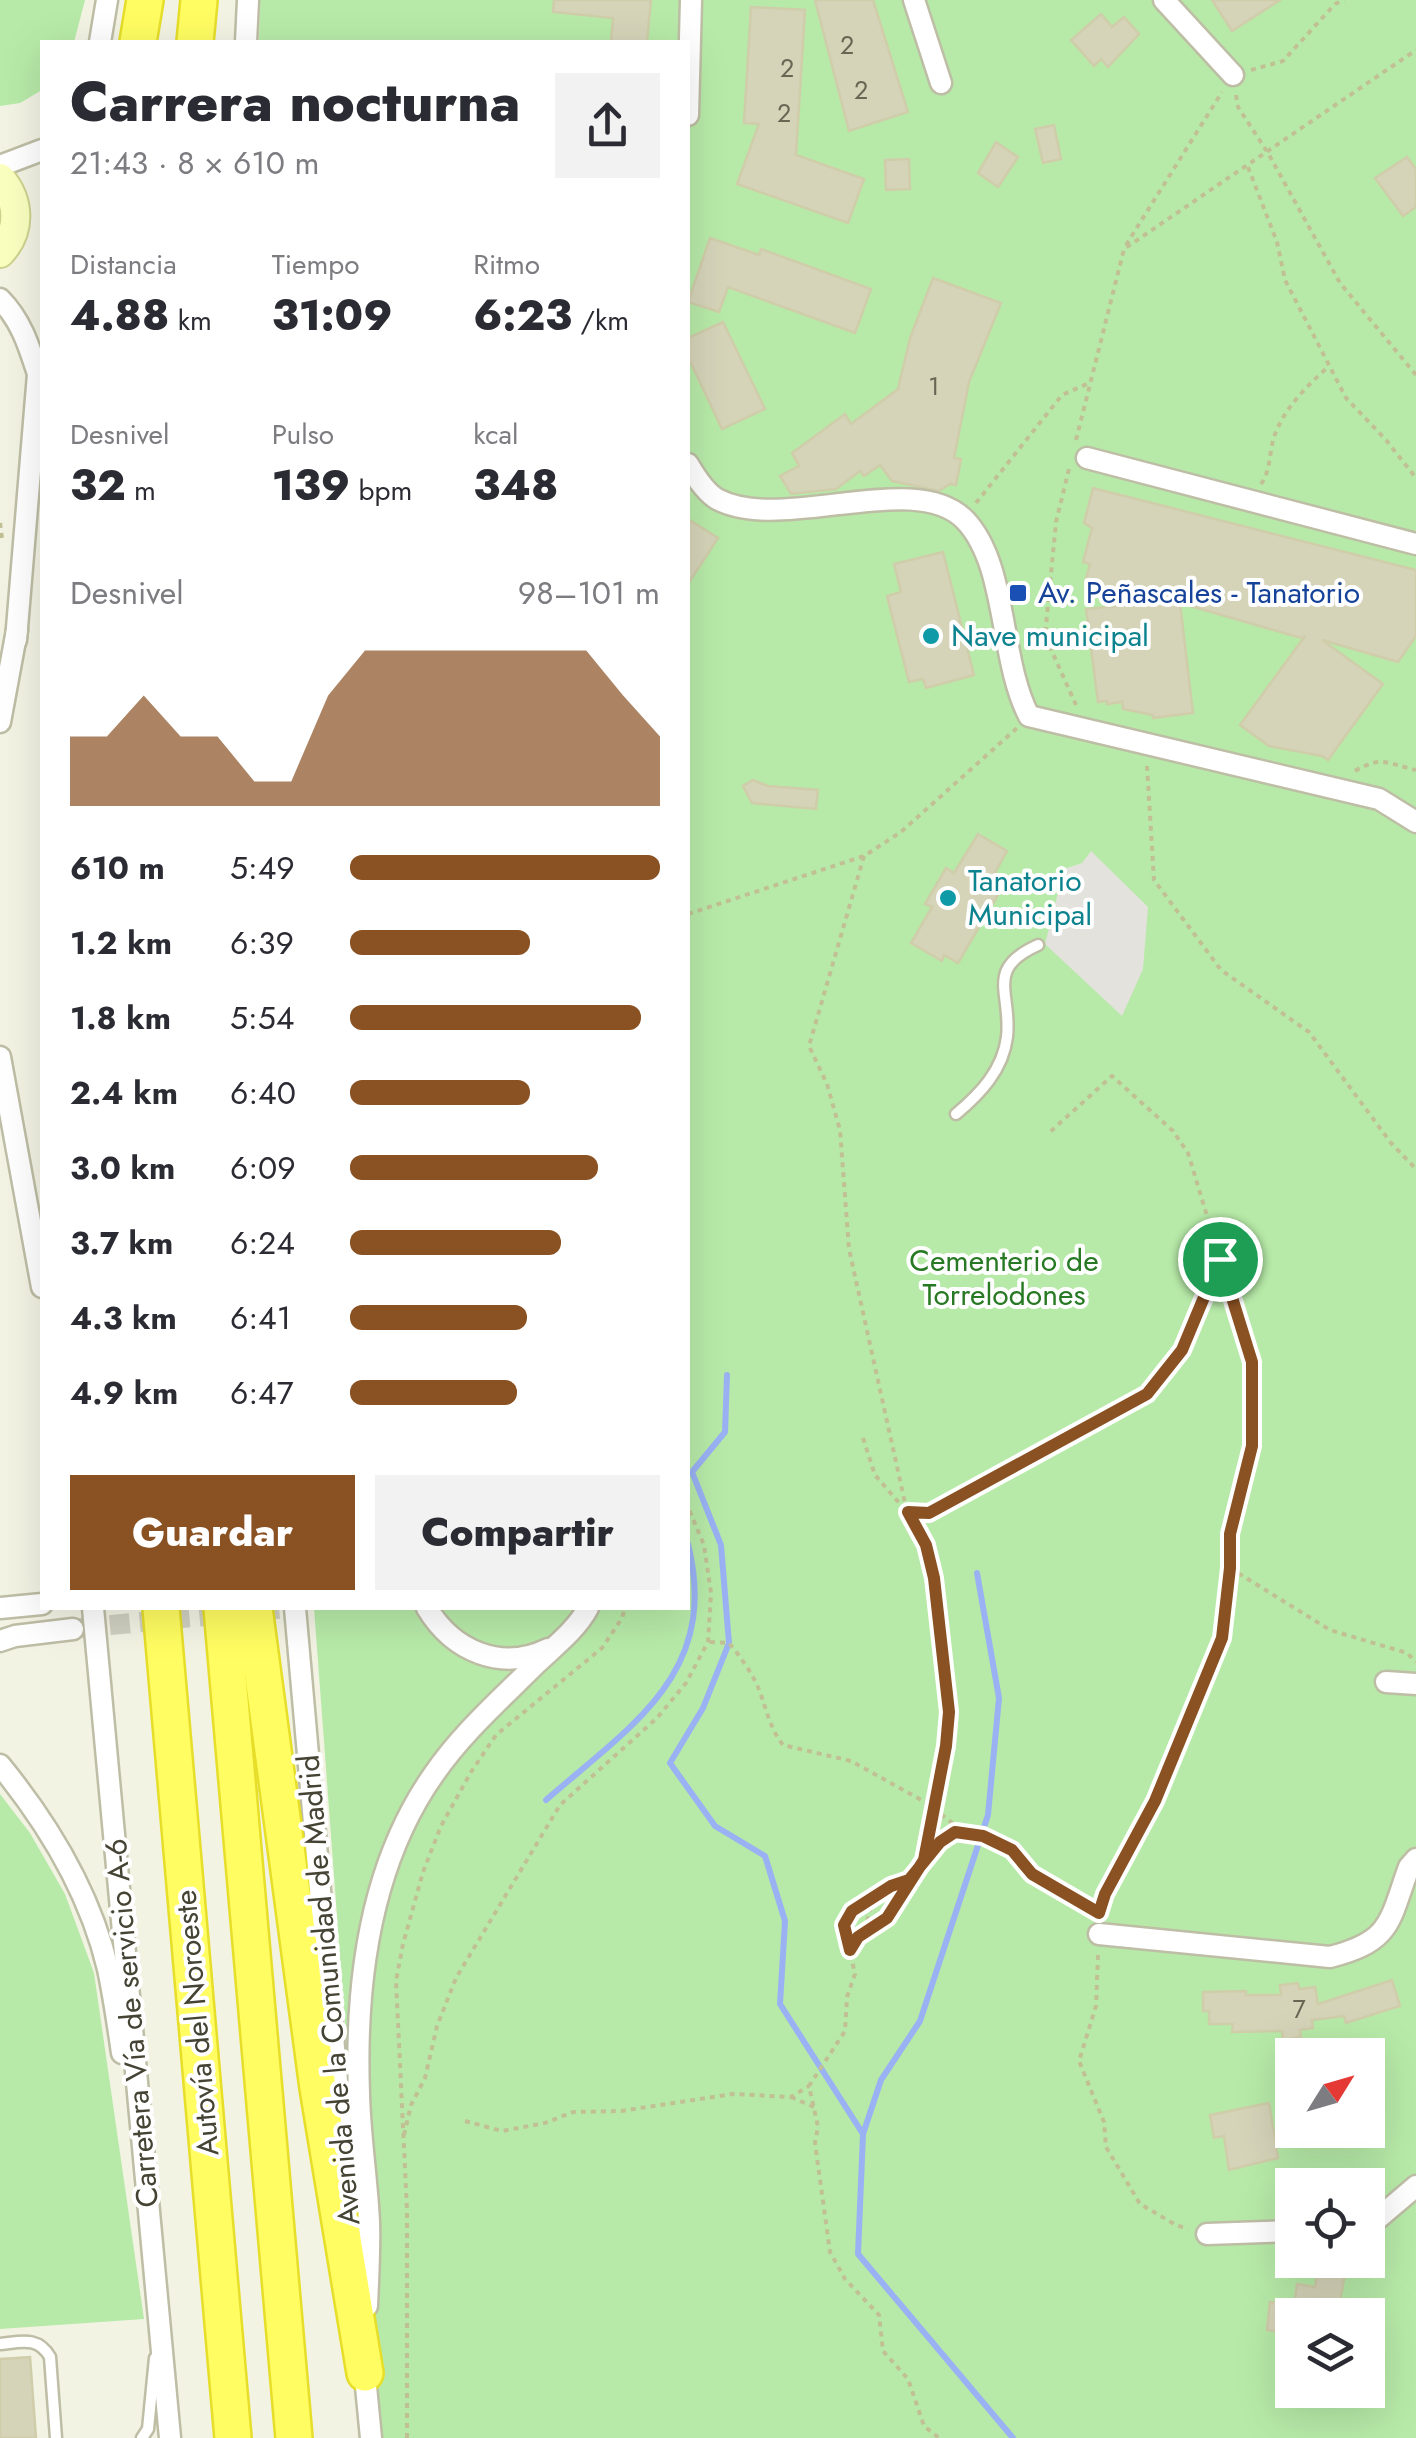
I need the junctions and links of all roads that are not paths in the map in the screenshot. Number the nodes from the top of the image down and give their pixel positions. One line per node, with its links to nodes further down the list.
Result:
1 (108, 0): 8 (street)
2 (145, 0): 9 (highway)
3 (200, 0): 10 (highway)
4 (248, 0): 11 (street)
5 (691, 0): 12 (street)
6 (914, 0): 14 (street)
7 (1164, 0): 13 (street)
8 (100, 40)
9 (138, 40)
10 (195, 40)
11 (246, 40)
12 (690, 40)
13 (1232, 75)
14 (940, 82)
15 (40, 151): 16 (street)
16 (0, 166)
17 (0, 178): 18 (main road)
18 (0, 254)
19 (0, 299): 24 (street)
20 (1087, 458): 23 (street)
21 (40, 465): 24 (street)
22 (690, 467): 26 (street)
23 (1416, 544)
24 (16, 640): 25 (street)
25 (0, 722)
26 (1416, 822)
27 (1038, 945): 29 (lane)
28 (0, 1057): 30 (street)
29 (956, 1114)
30 (40, 1276)
31 (40, 1604): 32 (street)
32 (0, 1608)
33 (94, 1610): 48 (street, Carretera Vía de servicio A-6)
34 (161, 1610): 59 (highway, Autovía del Noroeste)
35 (222, 1610): 60 (highway, Autovía del Noroeste)
36 (254, 1610): 55 (highway)
37 (295, 1610): 55 (street, Avenida de la Comunidad de Madrid)
38 (428, 1610): 42 (street)
39 (587, 1610): 42 (street)
40 (73, 1629): 41 (street)
41 (0, 1641)
42 (557, 1644): 55 (street)
43 (1386, 1682): 44 (street)
44 (1416, 1684)
45 (0, 1765): 48 (street)
46 (1416, 1860): 47 (street)
47 (1099, 1924)
48 (138, 2097): 53 (street, Carretera Vía de servicio A-6)
49 (1416, 2186): 50 (street)
50 (1385, 2213)
51 (1275, 2231): 52 (street)
52 (1207, 2234)
53 (159, 2317): 57 (lane); 58 (street, Carretera Vía de servicio A-6)
54 (0, 2344): 56 (lane)
55 (364, 2373): 61 (street)
56 (56, 2438)
57 (142, 2438)
58 (170, 2438)
59 (233, 2438)
60 (294, 2438)
61 (371, 2438)

